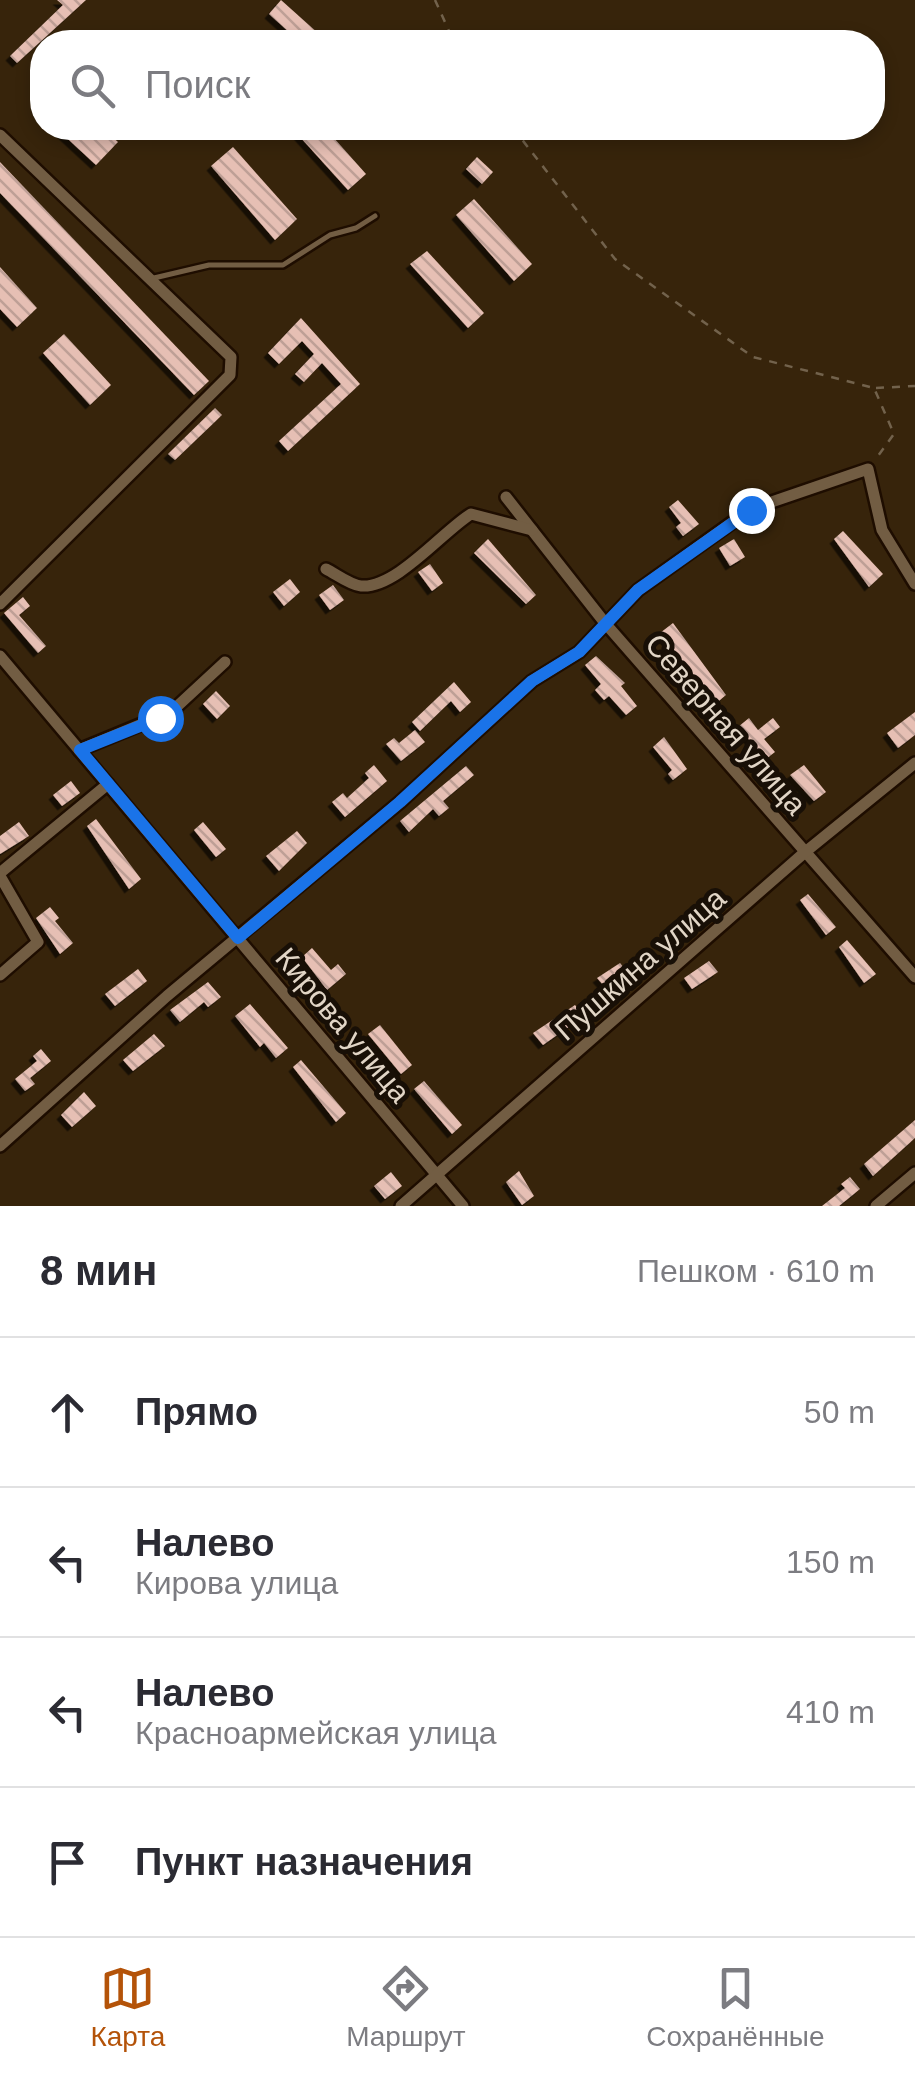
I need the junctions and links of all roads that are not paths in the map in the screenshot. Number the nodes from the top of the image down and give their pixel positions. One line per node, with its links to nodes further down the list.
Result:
1 (0, 136): 3 (street)
2 (375, 216): 3 (lane)
3 (151, 279): 8 (street)
4 (506, 497): 5 (street, Северная улица)
5 (533, 530): 6 (street); 9 (street, Северная улица)
6 (326, 570)
7 (915, 584): 9 (street)
8 (0, 604)
9 (605, 622): 15 (street, Северная улица); 17 (street)
10 (0, 656): 12 (street, Кирова улица)
11 (225, 662): 12 (street)
12 (80, 750): 14 (street, Кирова улица)
13 (915, 763): 15 (street, Пушкина улица)
14 (108, 784): 16 (street); 17 (street, Кирова улица)
15 (804, 852): 19 (street, Северная улица); 22 (street, Пушкина улица)
16 (0, 875): 18 (street)
17 (238, 938): 20 (street); 22 (street, Кирова улица)
18 (0, 975)
19 (915, 976)
20 (0, 1146)
21 (915, 1173): 25 (street)
22 (436, 1175): 23 (street, Пушкина улица); 24 (street, Кирова улица)
23 (401, 1206)
24 (463, 1206)
25 (876, 1206)

